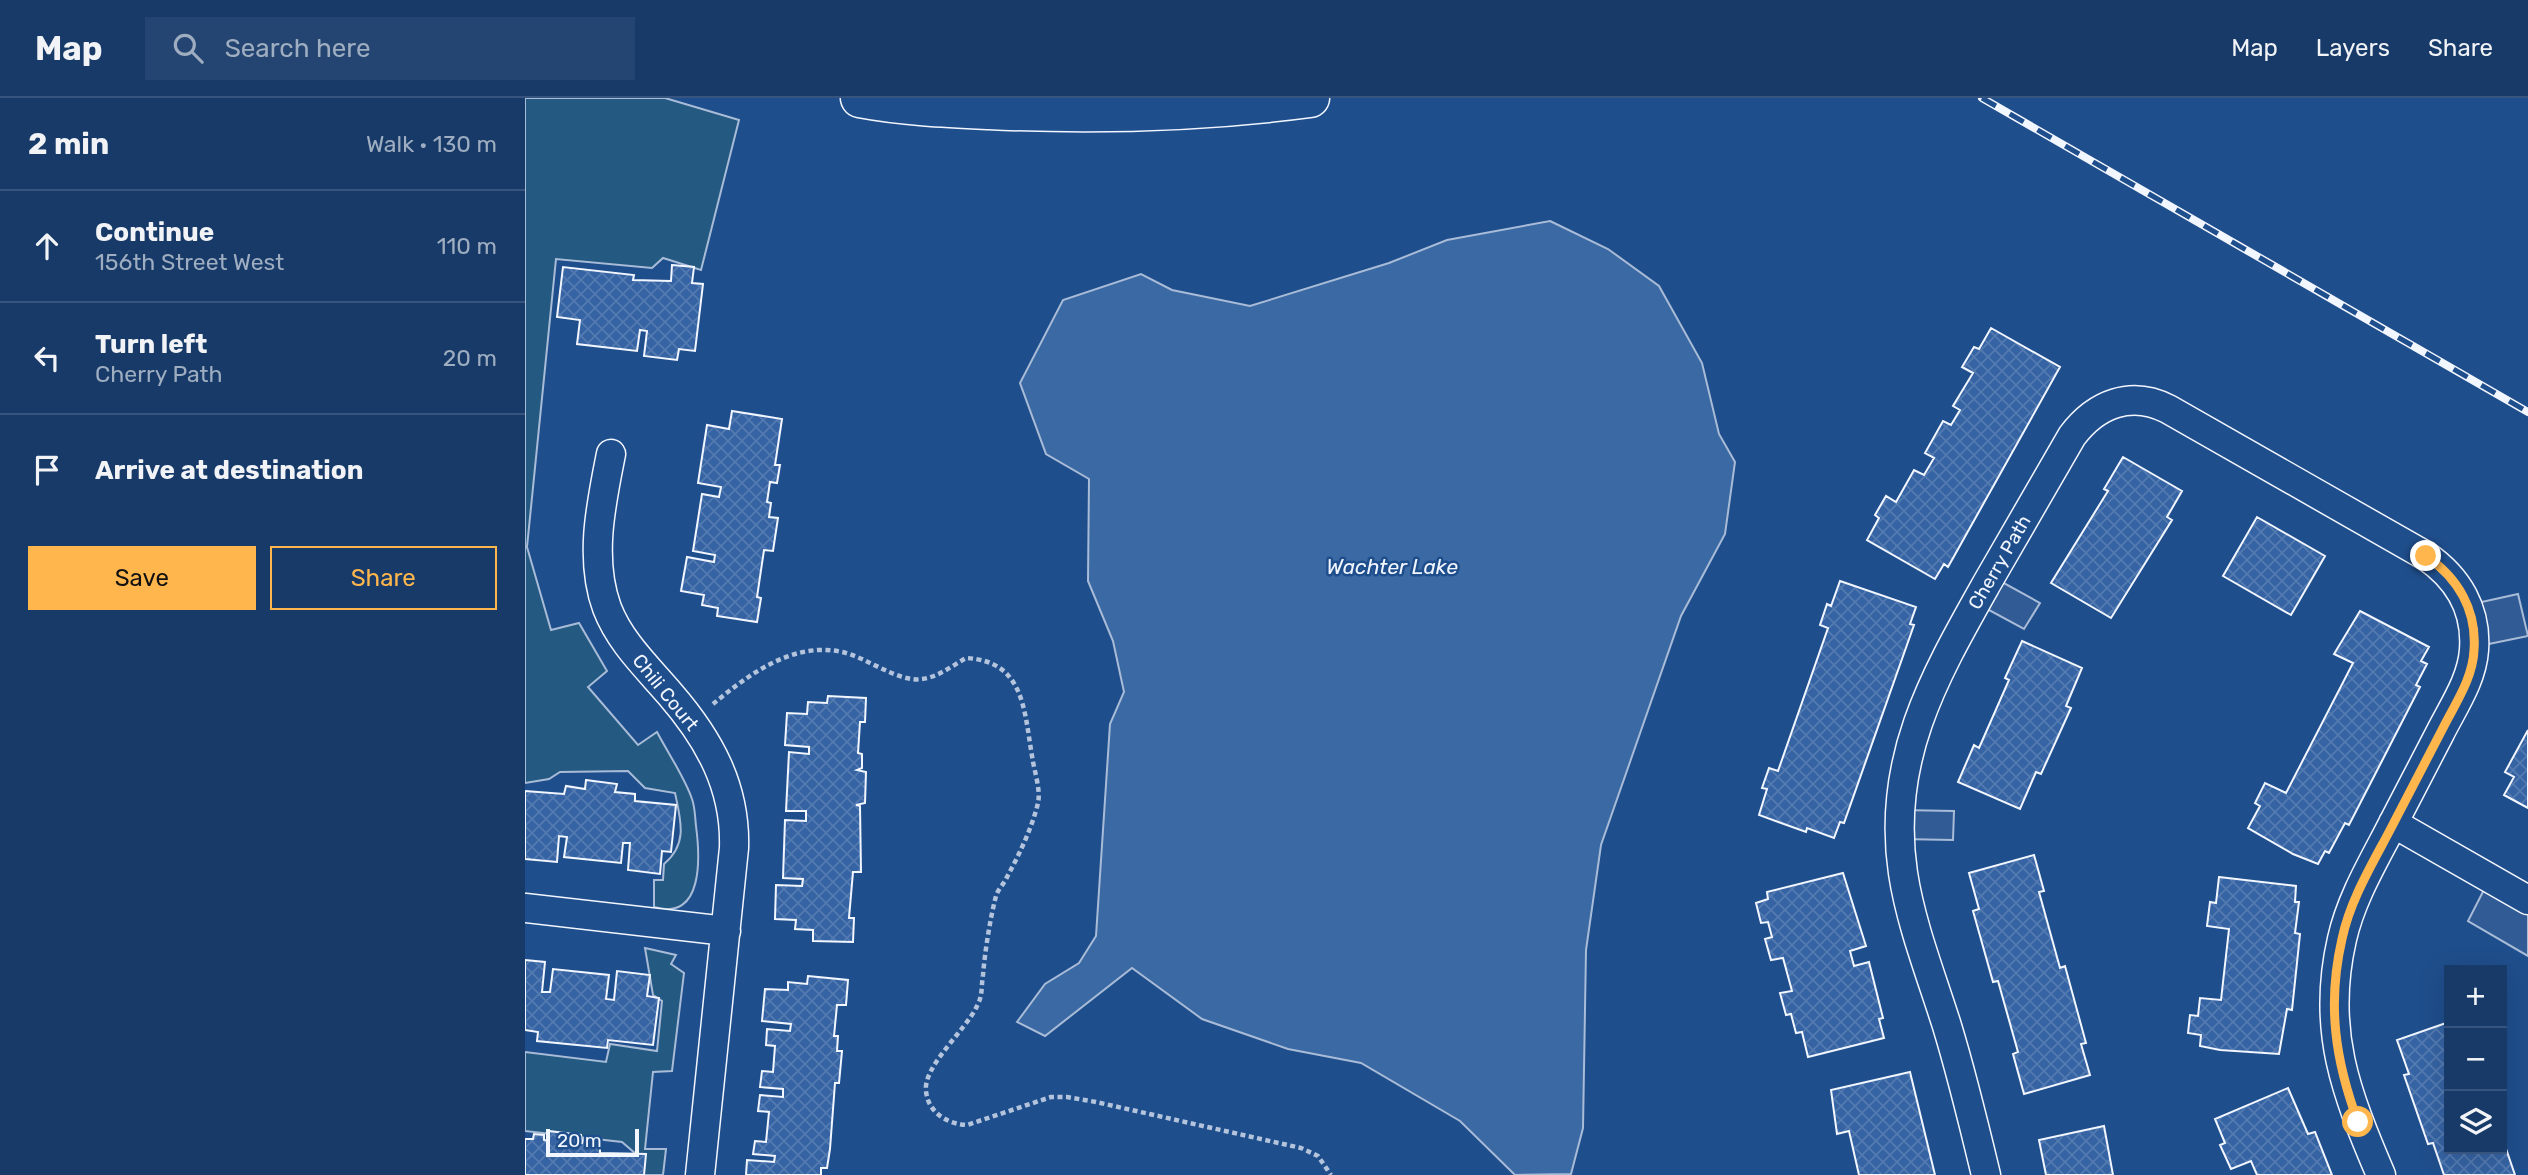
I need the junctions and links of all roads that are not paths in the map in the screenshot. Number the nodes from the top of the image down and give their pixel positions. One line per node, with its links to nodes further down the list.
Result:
1 (860, 98): 2 (main road)
2 (1310, 98)
3 (611, 454): 7 (street, Chili Court)
4 (2393, 823): 5 (street); 9 (street, Cherry Path); 10 (street)
5 (2528, 900)
6 (525, 908): 7 (street)
7 (726, 931): 8 (street, Chili Court)
8 (700, 1175)
9 (1986, 1175)
10 (2381, 1175)

